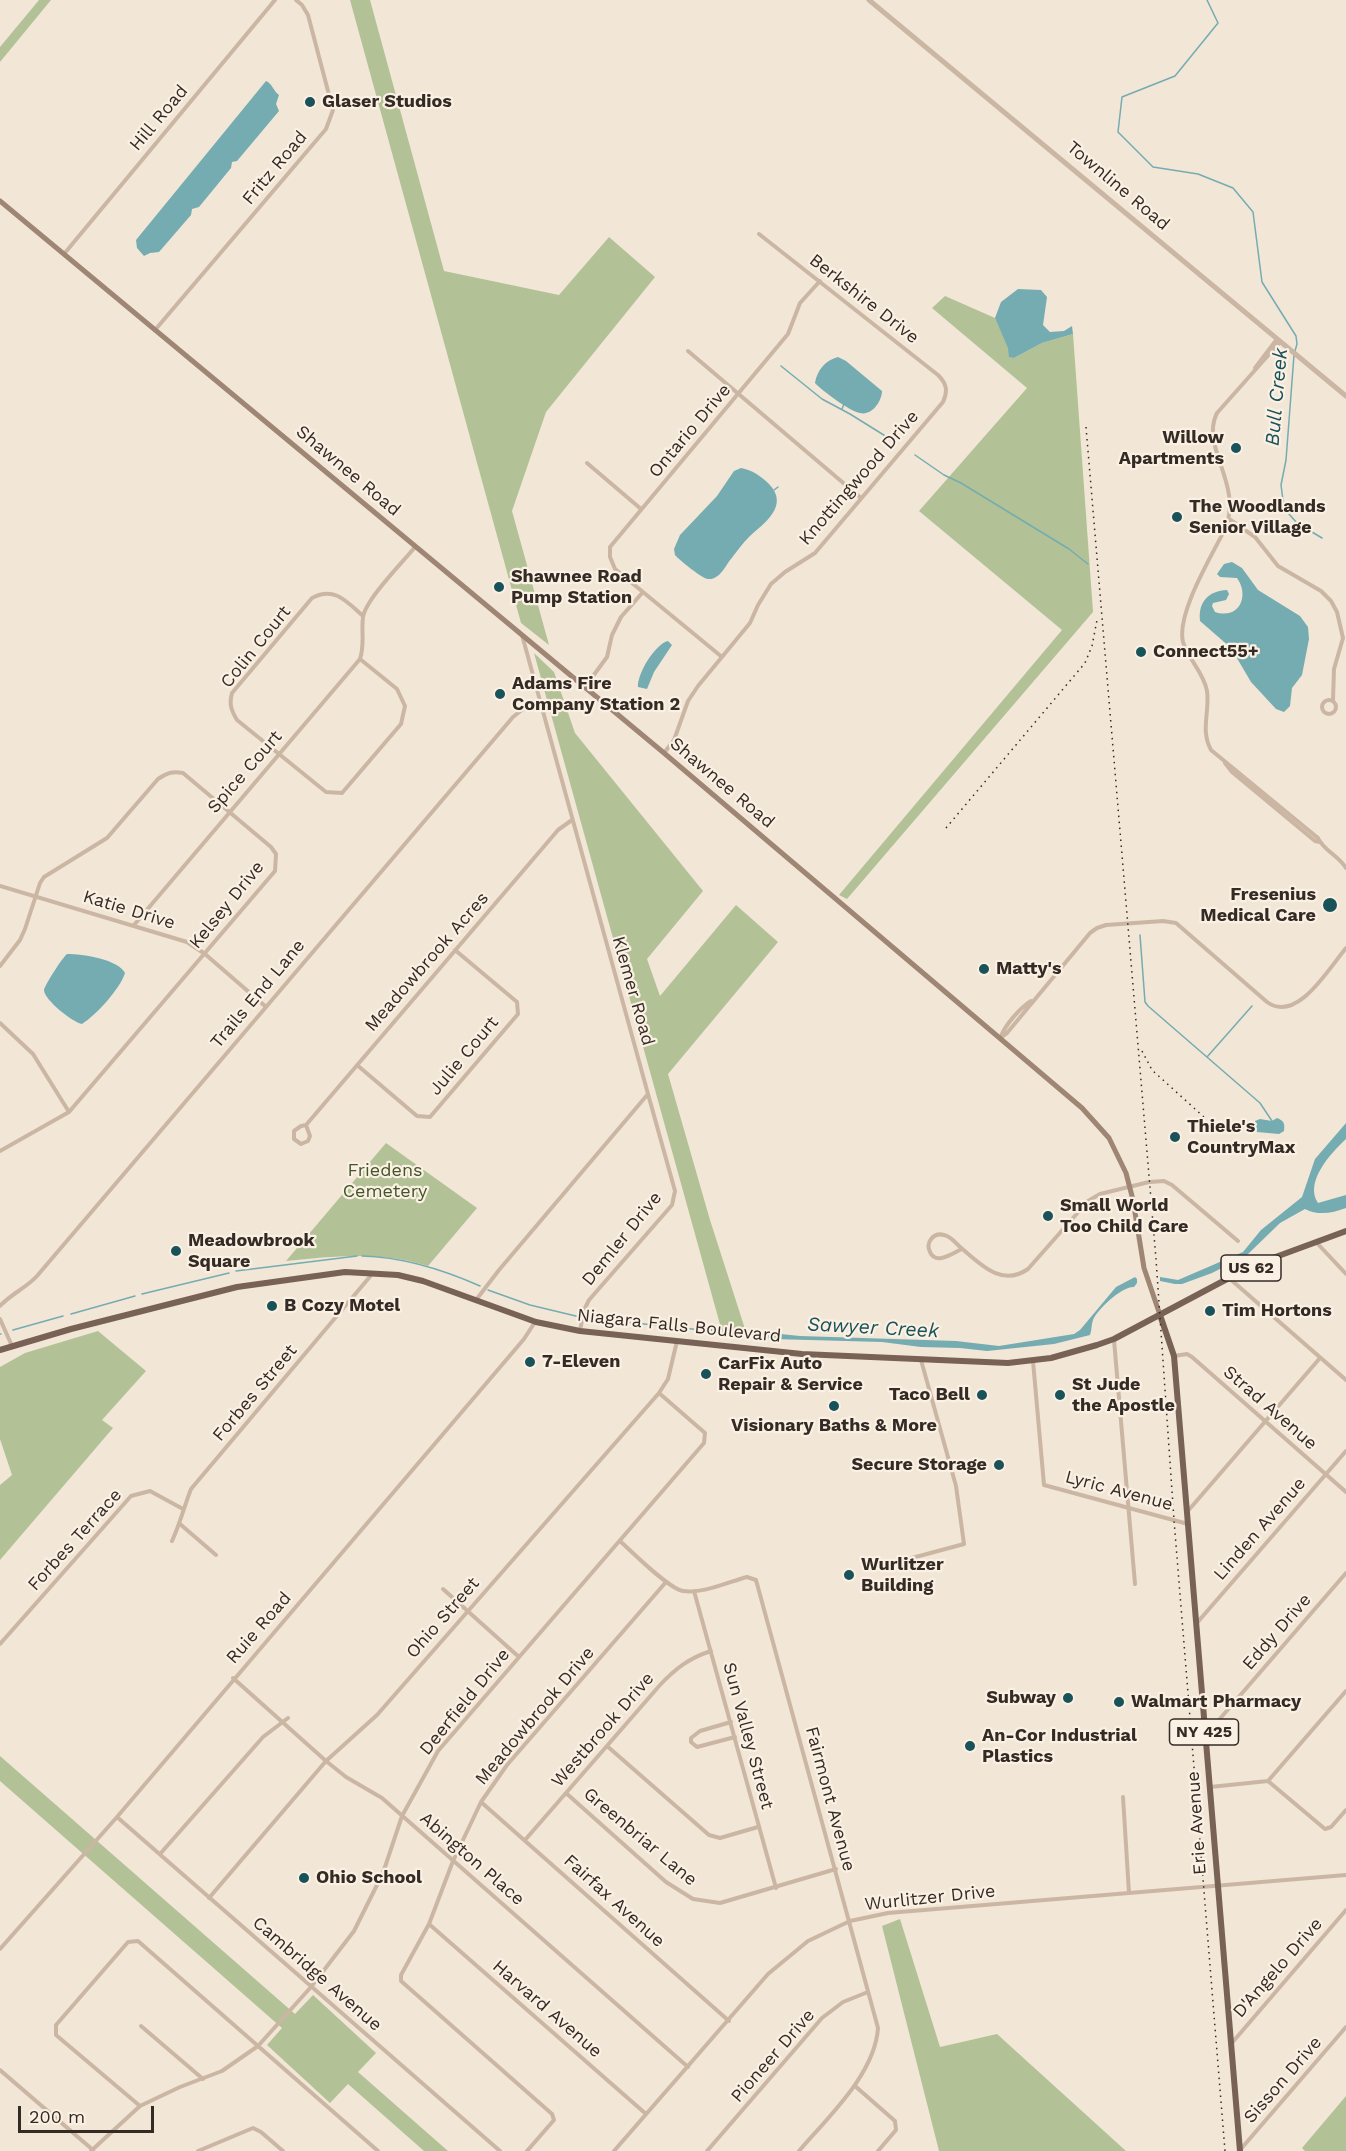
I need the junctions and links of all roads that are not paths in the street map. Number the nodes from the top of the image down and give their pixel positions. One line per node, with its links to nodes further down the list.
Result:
1 (275, 0): 6 (street, Hill Road)
2 (296, 0): 8 (street, Fritz Road)
3 (869, 0): 9 (street, Townline Road)
4 (0, 201): 6 (main road, Shawnee Road / NY 425)
5 (759, 234): 7 (street, Berkshire Drive)
6 (64, 254): 8 (main road, Shawnee Road / NY 425)
7 (820, 281): 11 (street, Berkshire Drive); 12 (street, Ontario Drive)
8 (155, 330): 18 (main road, Shawnee Road / NY 425)
9 (1279, 340): 13 (street, Townline Road); 17 (street)
10 (688, 351): 12 (street)
11 (947, 390): 15 (street, Knottingwood Drive)
12 (739, 393): 15 (street); 16 (street, Ontario Drive)
13 (1346, 396)
14 (587, 463): 16 (street)
15 (861, 498): 22 (street, Knottingwood Drive)
16 (641, 509): 19 (street, Ontario Drive)
17 (1228, 519): 25 (street); 31 (street)
18 (415, 547): 20 (street); 21 (main road, Shawnee Road / NY 425)
19 (643, 592): 22 (street, Ontario Drive); 24 (street)
20 (363, 616): 23 (street); 28 (street, Colin Court)
21 (522, 635): 24 (main road, Shawnee Road / NY 425); 26 (street, Klemer Road)
22 (722, 657): 27 (street, Knottingwood Drive)
23 (360, 659): 28 (street, Spice Court); 28 (street, Colin Court)
24 (585, 687): 27 (main road, Shawnee Road / NY 425)
25 (1333, 700)
26 (539, 702): 30 (street, Klemer Road); 39 (street, Trails End Lane)
27 (664, 753): 41 (main road, Shawnee Road / NY 425)
28 (278, 754): 29 (street, Spice Court)
29 (228, 812): 33 (street, Kelsey Drive); 34 (street, Spice Court); 37 (street, Kelsey Drive)
30 (572, 820): 36 (street, Meadowbrook Acres); 43 (street, Klemer Road)
31 (1346, 868)
32 (0, 886): 33 (street, Katie Drive)
33 (35, 897): 34 (street, Katie Drive); 38 (street, Kelsey Drive)
34 (134, 925): 37 (street, Katie Drive)
35 (1346, 948): 41 (street)
36 (455, 950): 42 (street, Meadowbrook Acres); 42 (street, Julie Court)
37 (205, 954): 39 (street, Katie Drive); 44 (street, Kelsey Drive)
38 (0, 966)
39 (265, 1006): 56 (street, Trails End Lane)
40 (0, 1023): 44 (street)
41 (1000, 1038): 47 (main road, Shawnee Road / NY 425)
42 (357, 1065): 45 (street, Meadowbrook Acres)
43 (648, 1094): 55 (street); 60 (street, Demler Drive)
44 (69, 1112): 46 (street, Kelsey Drive)
45 (306, 1125): 45 (street, Meadowbrook Acres)
46 (0, 1151)
47 (1130, 1187): 49 (street); 51 (street); 57 (main road, Shawnee Road / NY 425)
48 (1346, 1231): 50 (main road, Niagara Falls Boulevard / US 62)
49 (1238, 1241)
50 (1316, 1242): 53 (street); 54 (main road, Niagara Falls Boulevard / US 62)
51 (962, 1249): 51 (street)
52 (374, 1272): 55 (main road, Niagara Falls Boulevard / US 62); 63 (main road, Niagara Falls Boulevard / US 62); 76 (street, Forbes Street)
53 (1346, 1274)
54 (1228, 1278): 57 (main road, Niagara Falls Boulevard / US 62); 66 (street)
55 (475, 1301): 59 (main road, Niagara Falls Boulevard / US 62)
56 (0, 1306)
57 (1160, 1315): 61 (main road, Niagara Falls Boulevard / US 62); 65 (main road, Erie Avenue / NY 425)
58 (0, 1318): 63 (street)
59 (536, 1322): 60 (main road, Niagara Falls Boulevard / US 62); 94 (street, Ruie Road)
60 (580, 1331): 62 (main road, Niagara Falls Boulevard / US 62)
61 (1114, 1339): 68 (main road, Niagara Falls Boulevard / US 62); 75 (street)
62 (677, 1341): 67 (main road, Niagara Falls Boulevard / US 62); 70 (street, Ohio Street)
63 (12, 1346): 64 (main road, Niagara Falls Boulevard / US 62)
64 (0, 1350)
65 (1174, 1356): 71 (street, Strad Avenue); 77 (main road, Erie Avenue / NY 425)
66 (1320, 1358): 69 (street); 71 (street)
67 (921, 1360): 68 (main road, Niagara Falls Boulevard / US 62); 83 (street)
68 (1033, 1361): 75 (street, Lyric Avenue)
69 (1346, 1380)
70 (658, 1393): 81 (street, Deerfield Drive); 89 (street, Ohio Street)
71 (1265, 1422): 73 (street, Strad Avenue); 77 (street)
72 (1346, 1451): 73 (street, Linden Avenue)
73 (1325, 1474): 74 (street, Strad Avenue); 90 (street, Linden Avenue)
74 (1346, 1492)
75 (1128, 1508): 79 (street, Lyric Avenue); 86 (street)
76 (183, 1509): 78 (street, Forbes Street); 91 (street, Forbes Terrace)
77 (1187, 1512): 79 (main road, Erie Avenue / NY 425)
78 (180, 1524): 80 (street, Forbes Street); 82 (street)
79 (1188, 1524): 90 (main road, Erie Avenue / NY 425)
80 (172, 1541)
81 (620, 1541): 85 (street); 93 (street, Deerfield Drive)
82 (216, 1555)
83 (886, 1565)
84 (1346, 1573): 99 (street, Eddy Drive)
85 (666, 1582): 88 (street); 107 (street, Meadowbrook Drive)
86 (1135, 1584)
87 (443, 1589): 89 (street)
88 (694, 1591): 92 (street, Sun Valley Street); 115 (street, Fairmont Avenue)
89 (467, 1610): 93 (street); 102 (street, Ohio Street)
90 (1196, 1625): 99 (main road, Erie Avenue / NY 425)
91 (0, 1644)
92 (711, 1651): 97 (street, Sun Valley Street); 101 (street, Westbrook Drive)
93 (519, 1657): 109 (street, Deerfield Drive)
94 (233, 1678): 98 (street, Abington Place); 110 (street, Ruie Road)
95 (1346, 1691): 103 (street)
96 (288, 1718): 98 (street)
97 (730, 1722): 100 (street, Sun Valley Street); 100 (street)
98 (284, 1724): 102 (street, Abington Place); 113 (street)
99 (1205, 1736): 104 (main road, Erie Avenue / NY 425)
100 (735, 1737): 111 (street, Sun Valley Street)
101 (607, 1746): 105 (street, Westbrook Drive); 111 (street)
102 (326, 1761): 109 (street, Abington Place); 120 (street, Ohio Street)
103 (1268, 1781): 104 (street); 108 (street)
104 (1210, 1787): 117 (main road, Erie Avenue / NY 425)
105 (566, 1793): 112 (street, Westbrook Drive); 118 (street, Greenbriar Lane)
106 (1123, 1797): 119 (street)
107 (481, 1802): 112 (street, Fairfax Avenue); 114 (street, Meadowbrook Drive)
108 (1346, 1810)
109 (402, 1816): 114 (street, Abington Place); 125 (street, Deerfield Drive)
110 (117, 1817): 113 (street, Cambridge Avenue); 124 (street, Ruie Road)
111 (758, 1827): 118 (street, Sun Valley Street)
112 (525, 1840): 127 (street, Fairfax Avenue)
113 (159, 1854): 120 (street, Cambridge Avenue)
114 (453, 1861): 123 (street, Meadowbrook Drive); 132 (street, Abington Place)
115 (836, 1869): 118 (street, Greenbriar Lane); 122 (street, Fairmont Avenue)
116 (1346, 1875): 117 (street, Wurlitzer Drive)
117 (1216, 1886): 119 (street, Wurlitzer Drive); 130 (main road, Erie Avenue / NY 425)
118 (776, 1888)
119 (1129, 1893): 122 (street, Wurlitzer Drive)
120 (209, 1898): 125 (street, Cambridge Avenue)
121 (1346, 1910): 130 (street, D'Angelo Drive)
122 (850, 1922): 126 (street, Fairmont Avenue); 127 (street, Wurlitzer Drive)
123 (429, 1924): 137 (street, Harvard Avenue); 143 (street, Meadowbrook Drive)
124 (0, 1948)
125 (311, 1987): 131 (street, Deerfield Drive); 142 (street, Cambridge Avenue)
126 (868, 1992): 135 (street, Fairmont Avenue); 145 (street, Pioneer Drive)
127 (729, 2020): 132 (street, Wurlitzer Drive)
128 (141, 2025): 134 (street)
129 (1346, 2027): 148 (street, Sisson Drive)
130 (1230, 2044): 148 (main road, Erie Avenue / NY 425)
131 (258, 2046): 134 (street, Deerfield Drive); 136 (street); 141 (street)
132 (688, 2067): 137 (street, Wurlitzer Drive)
133 (0, 2070): 138 (street)
134 (203, 2080): 136 (street, Deerfield Drive)
135 (855, 2086): 146 (street, Fairmont Avenue); 147 (street)
136 (140, 2106): 138 (street, Deerfield Drive)
137 (646, 2114): 144 (street, Wurlitzer Drive)
138 (92, 2150)
139 (198, 2151): 140 (street)
140 (283, 2151)
141 (378, 2151)
142 (500, 2151)
143 (527, 2151)
144 (614, 2151)
145 (708, 2151)
146 (799, 2151)
147 (878, 2151)
148 (1240, 2151)

